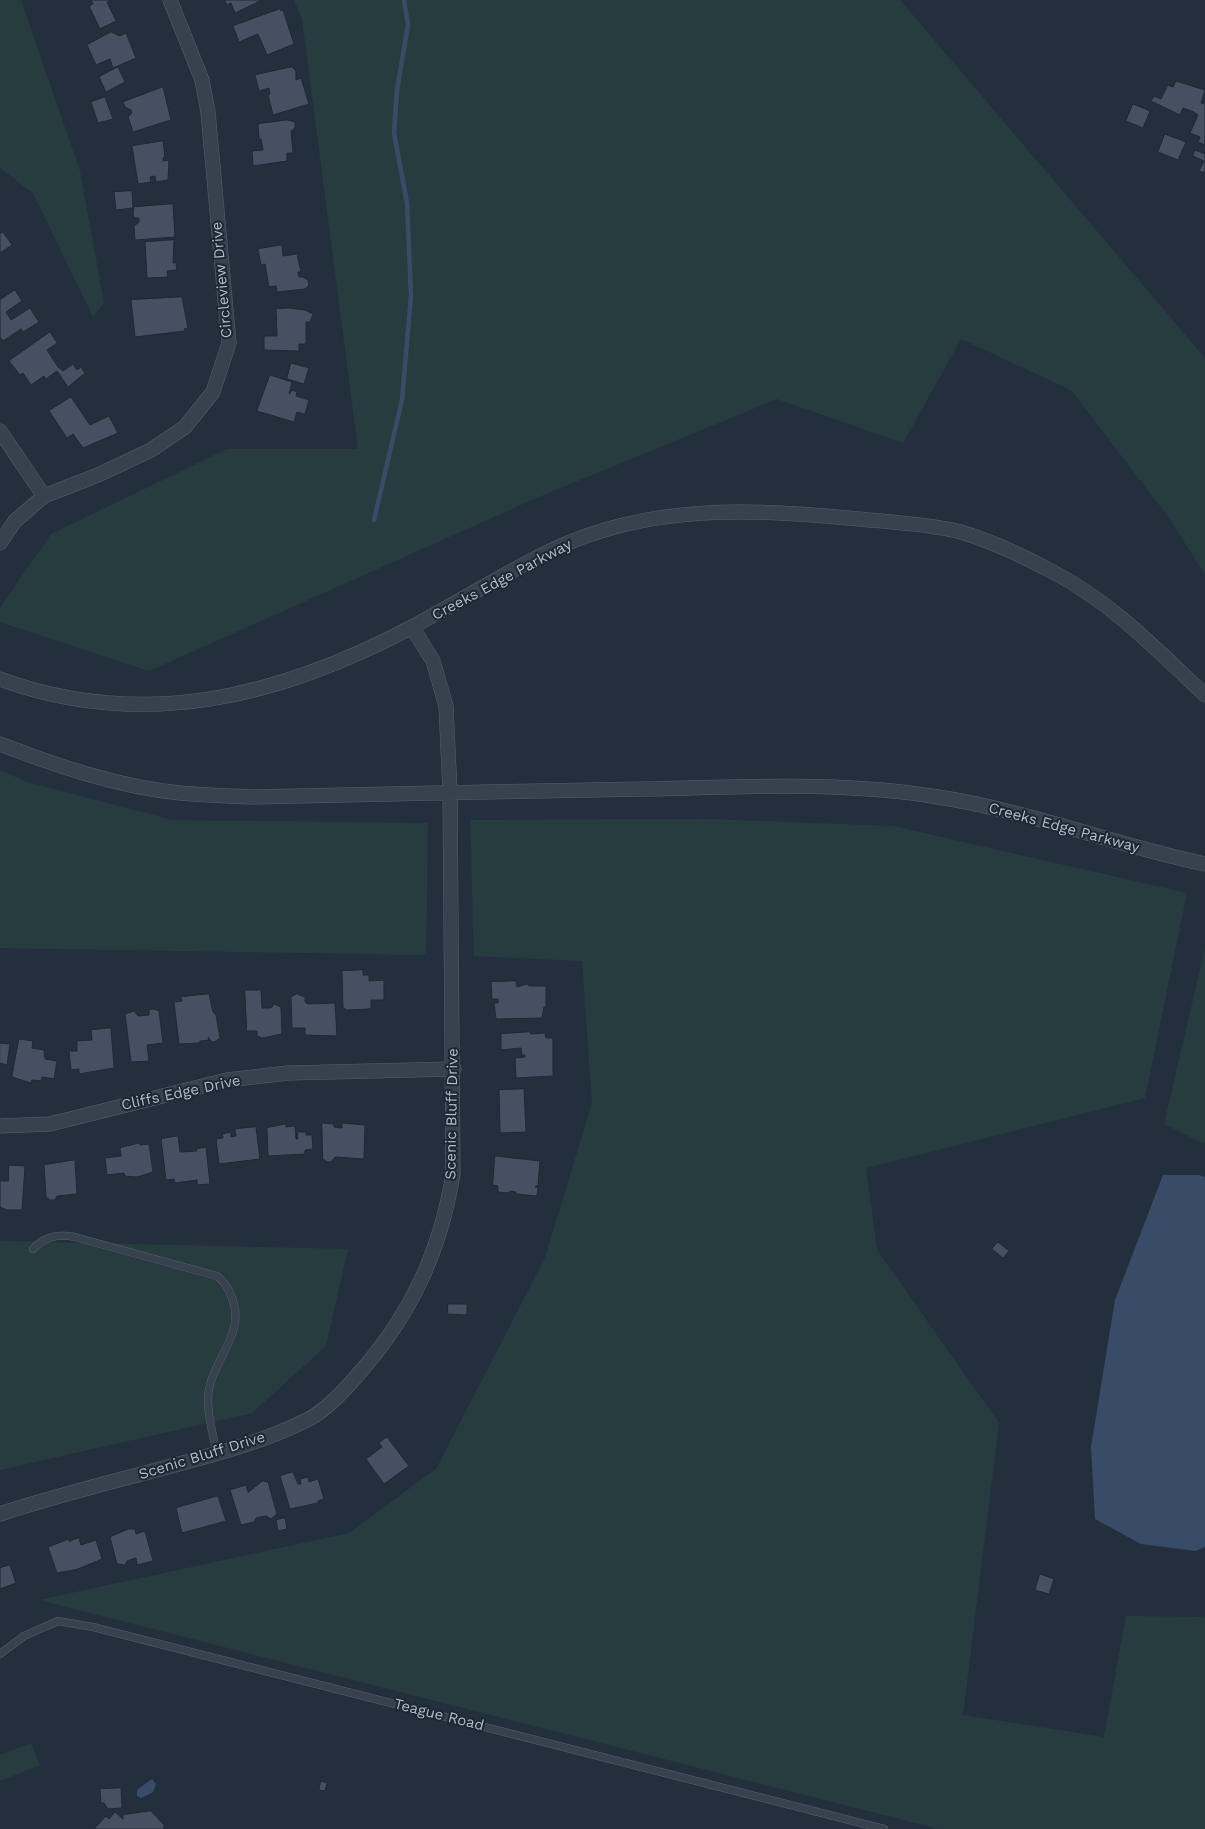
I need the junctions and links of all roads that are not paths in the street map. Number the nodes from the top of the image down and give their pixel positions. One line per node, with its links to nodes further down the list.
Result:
1 (170, 0): 3 (street, Circleview Drive)
2 (0, 431): 3 (street)
3 (44, 496): 4 (street, Circleview Drive)
4 (0, 543)
5 (412, 627): 6 (street, Creeks Edge Parkway); 7 (street, Creeks Edge Parkway); 9 (street, Scenic Bluff Drive)
6 (0, 679)
7 (1205, 695)
8 (0, 744): 9 (street, Creeks Edge Parkway)
9 (450, 793): 10 (street, Creeks Edge Parkway); 11 (street, Scenic Bluff Drive)
10 (1205, 864)
11 (454, 1069): 12 (street, Cliffs Edge Drive); 14 (street, Scenic Bluff Drive)
12 (0, 1126)
13 (33, 1249): 14 (lane)
14 (217, 1454): 15 (street, Scenic Bluff Drive)
15 (0, 1514)
16 (0, 1654): 17 (lane, Teague Road)
17 (884, 1829)

